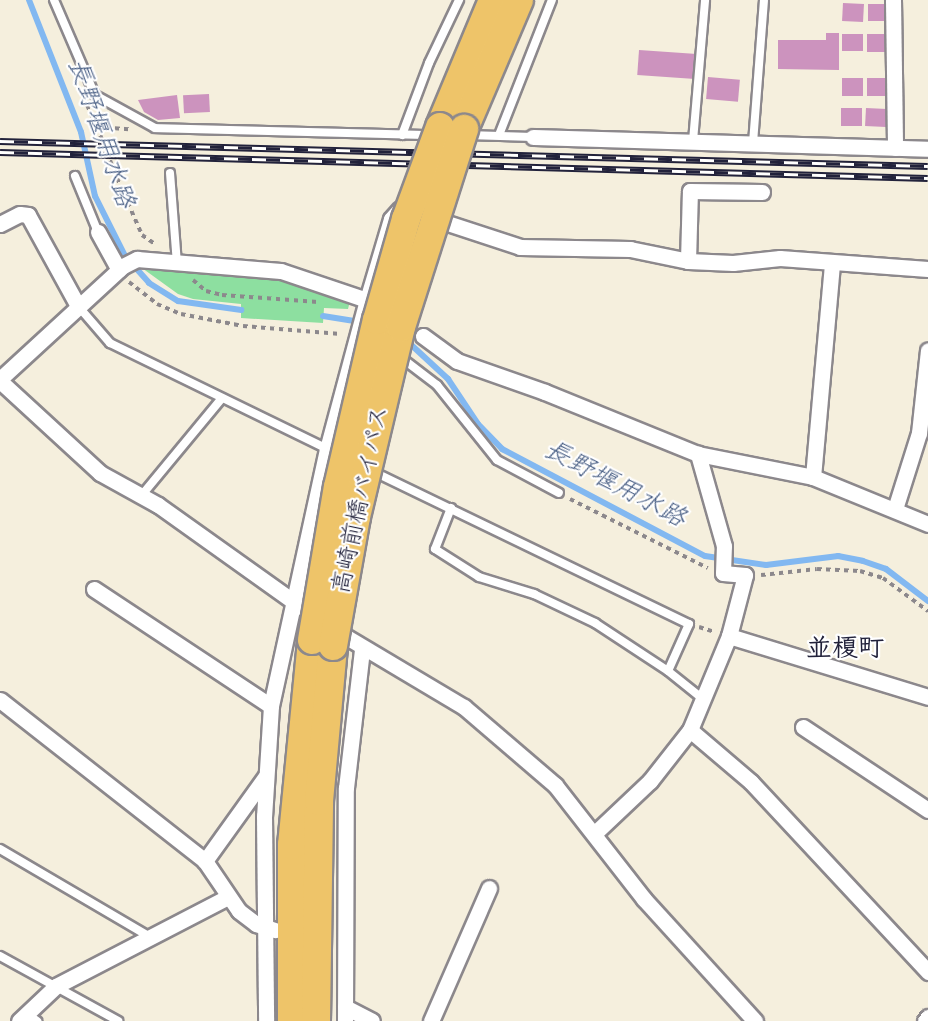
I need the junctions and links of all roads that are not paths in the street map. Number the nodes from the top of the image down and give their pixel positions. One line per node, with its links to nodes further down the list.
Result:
1 (54, 0): 10 (lane)
2 (459, 0): 10 (lane)
3 (493, 0): 9 (highway, 高崎前橋バイパス)
4 (519, 0): 9 (highway, 高崎前橋バイパス)
5 (552, 0): 11 (lane)
6 (705, 0): 13 (lane)
7 (764, 0): 14 (lane)
8 (893, 0): 15 (street)
9 (451, 132): 10 (lane); 11 (lane); 52 (highway, 高崎前橋バイパス, bridge)
10 (402, 135)
11 (499, 135): 12 (lane)
12 (533, 137): 13 (street)
13 (693, 141): 14 (street)
14 (753, 143): 15 (street)
15 (895, 148): 16 (street)
16 (928, 149)
17 (170, 173): 25 (lane)
18 (75, 176): 21 (lane)
19 (762, 192): 22 (street)
20 (0, 224): 28 (street)
21 (98, 232): 24 (street)
22 (688, 261): 23 (street); 27 (street)
23 (832, 264): 26 (street); 43 (street)
24 (126, 265): 25 (street); 28 (street)
25 (182, 269): 27 (street)
26 (928, 269)
27 (365, 304): 29 (lane); 31 (lane); 34 (street)
28 (78, 306): 38 (street); 39 (lane)
29 (386, 308)
30 (396, 312): 33 (lane)
31 (385, 318)
32 (394, 322): 33 (lane)
33 (419, 327): 42 (street)
34 (357, 333): 35 (lane); 41 (street)
35 (377, 344)
36 (387, 349): 44 (lane)
37 (928, 352): 40 (street)
38 (0, 380): 45 (street)
39 (222, 398): 41 (lane); 45 (lane)
40 (924, 435): 47 (street)
41 (327, 449): 46 (lane); 50 (street)
42 (698, 454): 43 (street); 51 (street)
43 (813, 477): 47 (street)
44 (559, 493)
45 (141, 496): 50 (street)
46 (451, 508): 54 (lane); 54 (lane)
47 (896, 509): 48 (street)
48 (928, 524)
49 (94, 589): 58 (street)
50 (294, 603): 53 (street); 58 (street)
51 (729, 636): 55 (street); 56 (street)
52 (322, 643): 80 (highway, 高崎前橋バイパス); 81 (highway, 高崎前橋バイパス)
53 (362, 649): 63 (street); 69 (street)
54 (668, 671): 56 (lane)
55 (928, 697)
56 (703, 699): 60 (street)
57 (0, 700): 65 (street)
58 (271, 706): 61 (street)
59 (803, 727): 62 (street)
60 (690, 730): 63 (street); 73 (street)
61 (266, 776): 65 (street); 68 (street)
62 (928, 810)
63 (595, 833): 84 (street)
64 (0, 849): 71 (lane)
65 (205, 861): 67 (street)
66 (489, 888): 83 (street)
67 (228, 897): 68 (street); 71 (street)
68 (269, 928): 79 (street)
69 (344, 931): 70 (street); 75 (street)
70 (326, 932)
71 (153, 939): 74 (street)
72 (0, 956): 74 (lane)
73 (928, 972)
74 (56, 986): 77 (street); 78 (lane)
75 (345, 1014): 82 (street)
76 (928, 1017): 85 (street)
77 (28, 1018)
78 (118, 1021)
79 (266, 1021)
80 (292, 1021)
81 (316, 1021)
82 (372, 1021)
83 (431, 1021)
84 (756, 1021)
85 (924, 1021)

